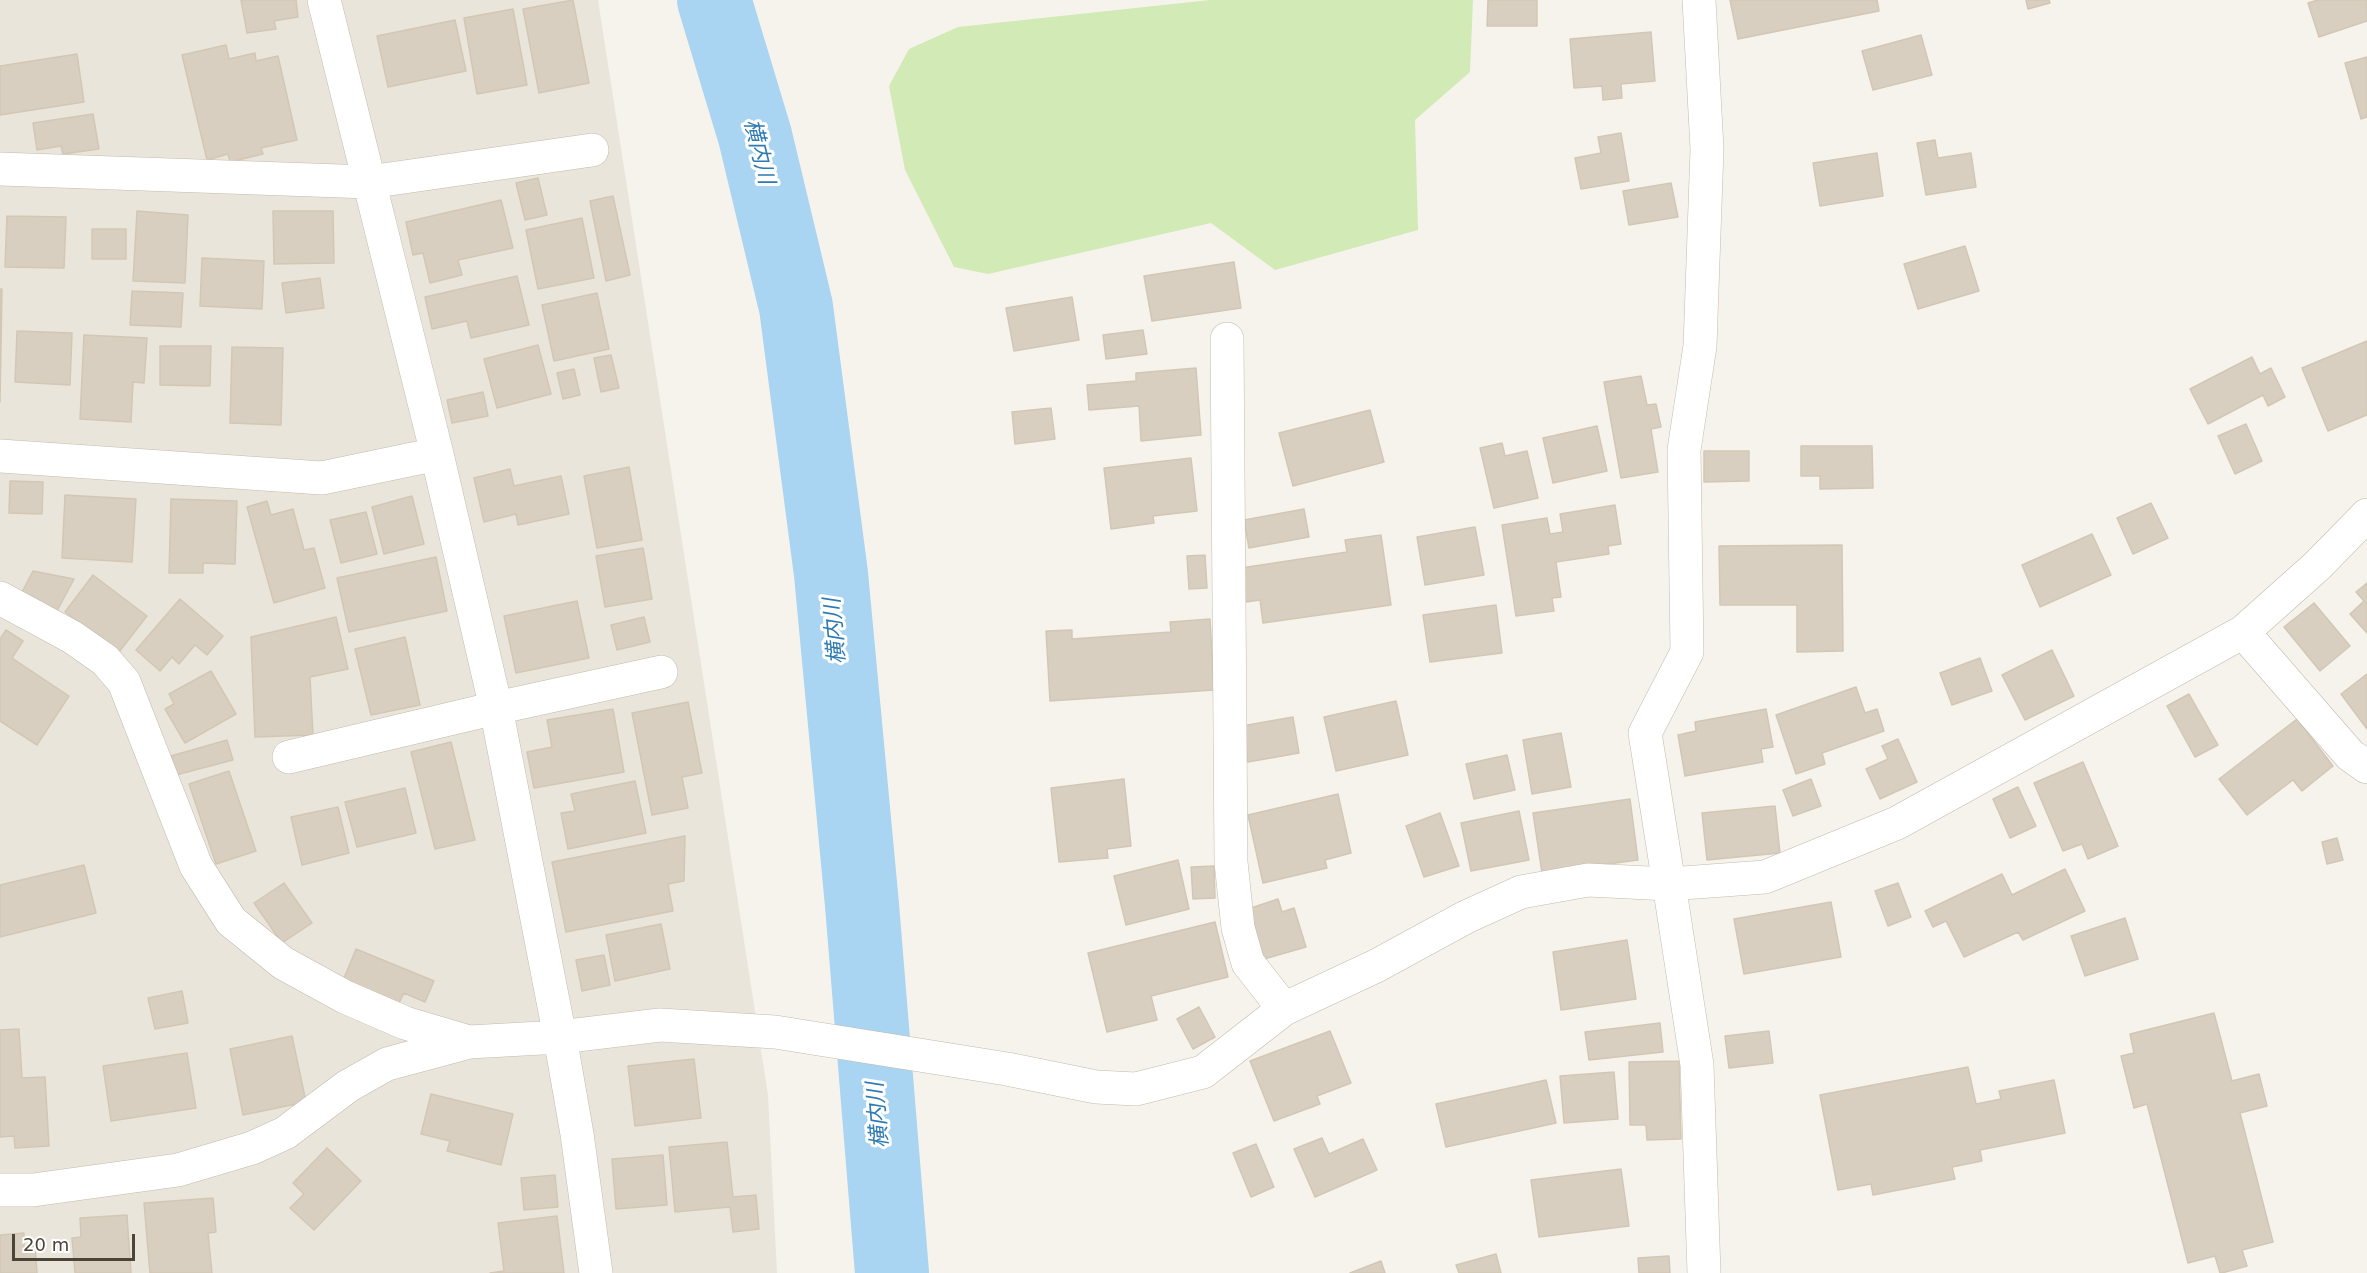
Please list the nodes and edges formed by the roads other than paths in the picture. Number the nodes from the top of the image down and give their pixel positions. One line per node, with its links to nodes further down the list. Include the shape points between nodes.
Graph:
1 (324, 0): 5 (street)
2 (1699, 0): 16 (street, via 1707,149 1700,346 1684,450 1687,652 1645,733)
3 (592, 150): 5 (street)
4 (0, 169): 5 (street)
5 (369, 182): 7 (street)
6 (1227, 339): 17 (street, via 1231,862 1238,928 1248,963)
7 (437, 454): 8 (street, via 322,478); 13 (street)
8 (0, 456)
9 (2367, 515): 11 (street)
10 (0, 598): 19 (street, via 72,637 105,660 124,681 196,866 231,921 283,963 345,997 405,1023)
11 (2243, 632): 15 (street, via 2350,755); 16 (street, via 1897,823 1765,877)
12 (661, 672): 13 (street)
13 (496, 708): 14 (street); 18 (street)
14 (289, 757)
15 (2367, 767)
16 (1669, 884): 17 (street, via 1588,880 1521,892); 22 (street, via 1697,1065)
17 (1284, 1009): 18 (street, via 1203,1072 1136,1089 1096,1087 775,1032 660,1025)
18 (560, 1037): 19 (street); 21 (street)
19 (469, 1042): 20 (street, via 387,1064 348,1086 285,1134 252,1148 178,1170 33,1190)
20 (0, 1190)
21 (596, 1273)
22 (1704, 1273)

